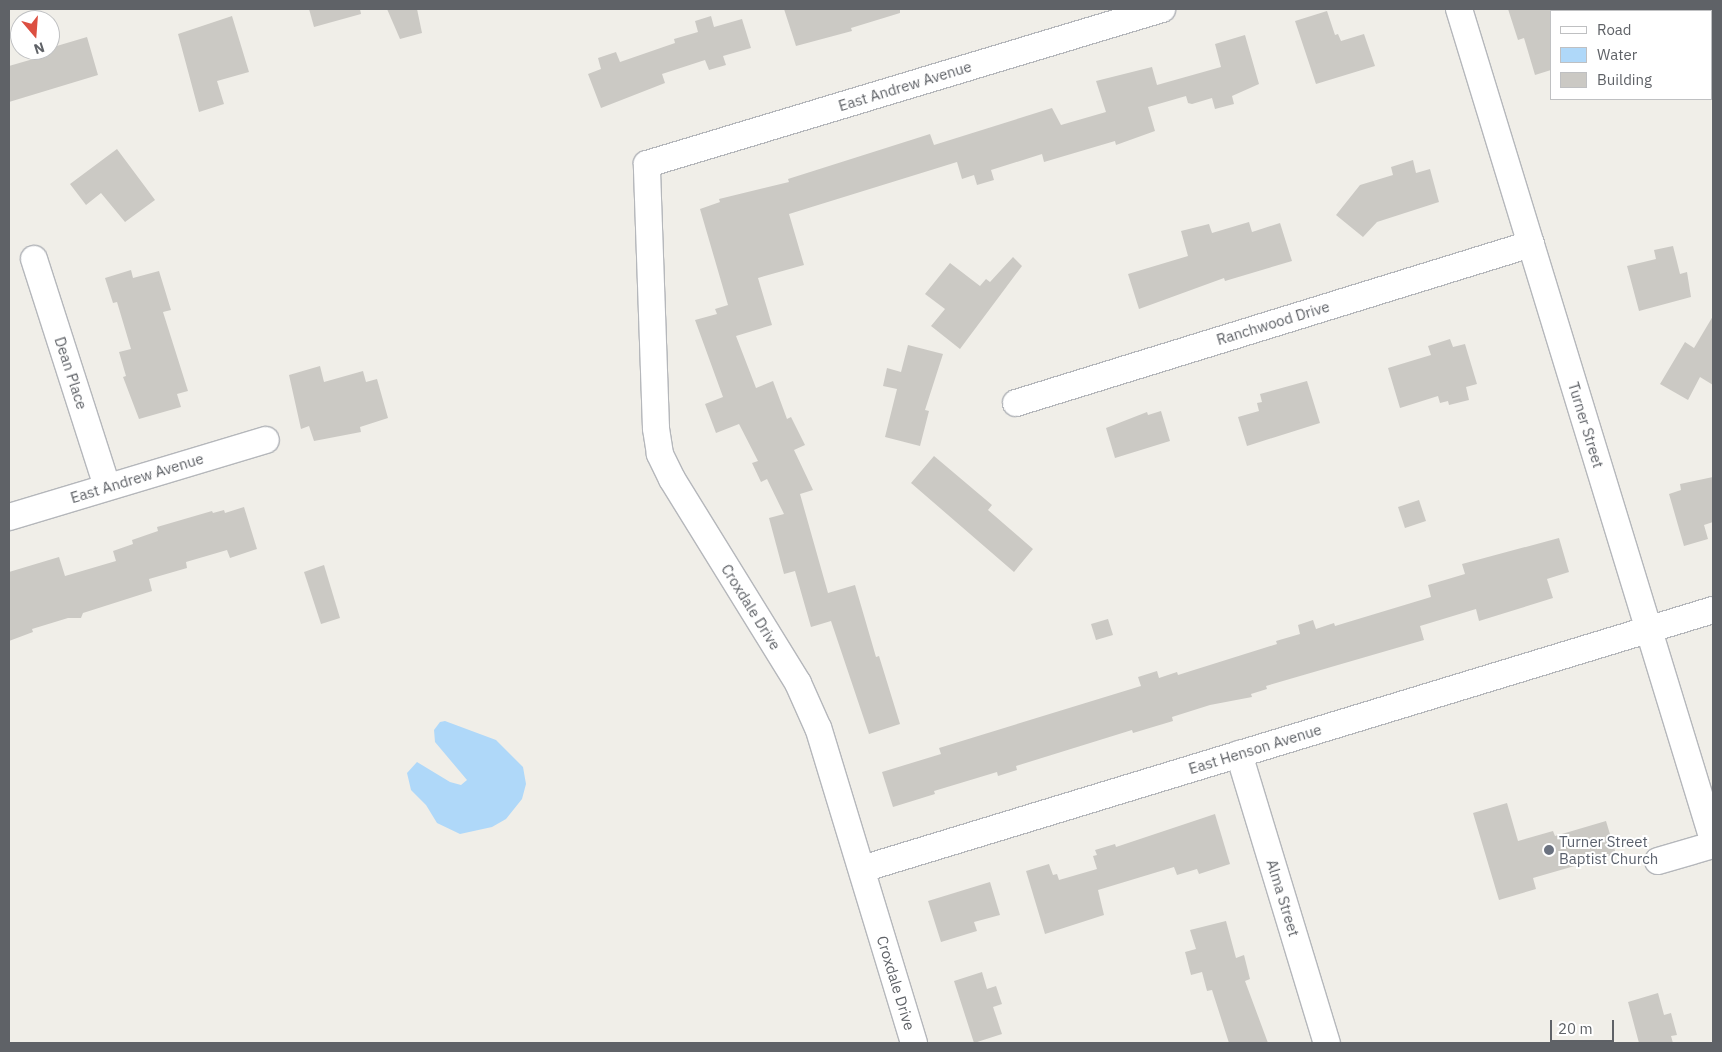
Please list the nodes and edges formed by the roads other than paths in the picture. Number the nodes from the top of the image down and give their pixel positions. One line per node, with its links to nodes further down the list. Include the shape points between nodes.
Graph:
1 (1162, 9): 3 (street, East Andrew Avenue)
2 (1459, 9): 4 (street, Turner Street)
3 (647, 164): 16 (street, Croxdale Drive, via 656,428 660,454 672,479 798,683 818,728)
4 (1531, 244): 6 (street, Ranchwood Drive); 11 (street, Turner Street)
5 (34, 259): 8 (street, Dean Place)
6 (1016, 403)
7 (266, 440): 8 (street, East Andrew Avenue)
8 (107, 487): 9 (street, East Andrew Avenue)
9 (9, 517)
10 (1713, 610): 11 (street, East Henson Avenue)
11 (1648, 628): 12 (street, East Henson Avenue); 13 (street, Turner Street)
12 (1239, 754): 16 (street, East Henson Avenue); 18 (street, Alma Street)
13 (1713, 840)
14 (1713, 845): 15 (street)
15 (1658, 861)
16 (862, 870): 17 (street, Croxdale Drive)
17 (914, 1043)
18 (1327, 1043)

